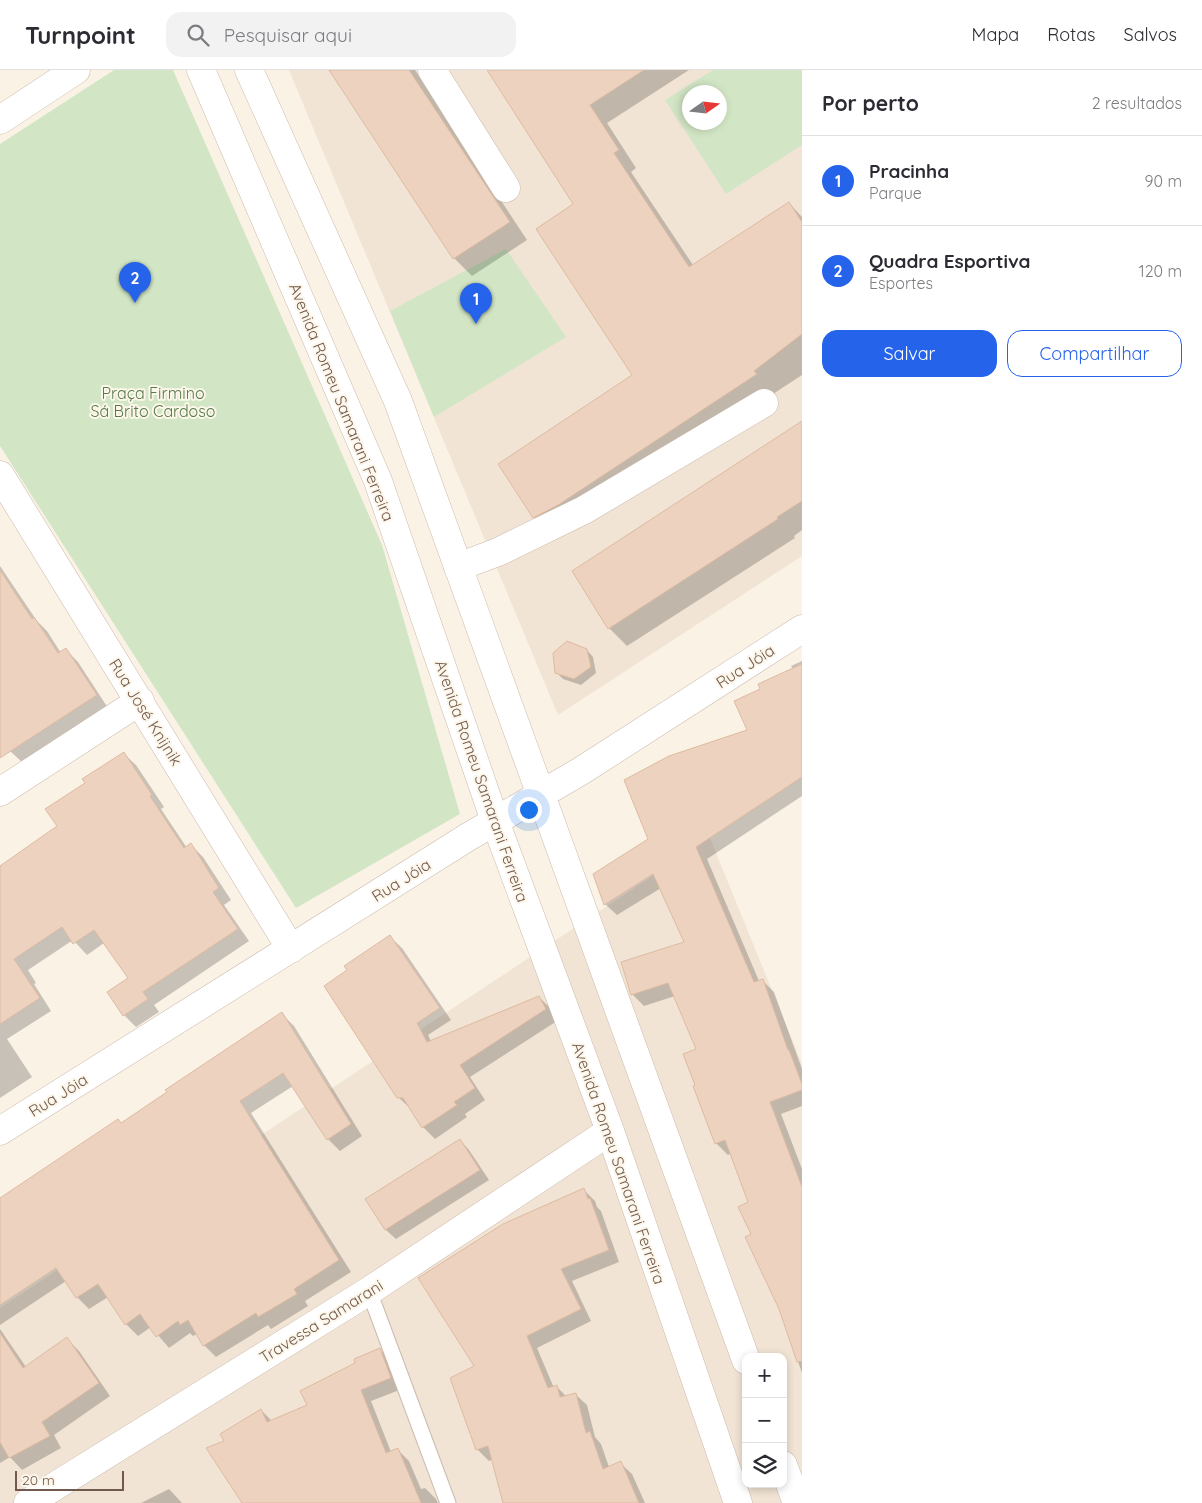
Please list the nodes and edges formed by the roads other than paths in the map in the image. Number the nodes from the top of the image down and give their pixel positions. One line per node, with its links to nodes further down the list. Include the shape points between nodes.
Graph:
1 (76, 70): 5 (street)
2 (201, 70): 14 (street, Avenida Romeu Samarani Ferreira, via 378,481)
3 (250, 70): 9 (street, via 398,401)
4 (432, 70): 6 (street)
5 (0, 120)
6 (506, 188)
7 (764, 402): 9 (street, via 584,510 498,552)
8 (0, 475): 11 (street, Rua José Knijnik)
9 (458, 567): 13 (street)
10 (802, 629): 13 (street, Rua Jóia)
11 (140, 701): 12 (street); 15 (street, Rua José Knijnik)
12 (0, 792)
13 (542, 795): 14 (street, Rua Jóia); 19 (street)
14 (495, 821): 15 (street, Rua Jóia); 17 (street, Avenida Romeu Samarani Ferreira)
15 (291, 949): 16 (street, Rua Jóia)
16 (0, 1131)
17 (610, 1131): 18 (street, Travessa Samarani); 23 (street, Avenida Romeu Samarani Ferreira)
18 (369, 1291): 21 (street, Travessa Samarani); 22 (lane)
19 (743, 1353)
20 (787, 1475): 24 (street)
21 (28, 1503)
22 (448, 1503)
23 (738, 1503)
24 (797, 1503)

